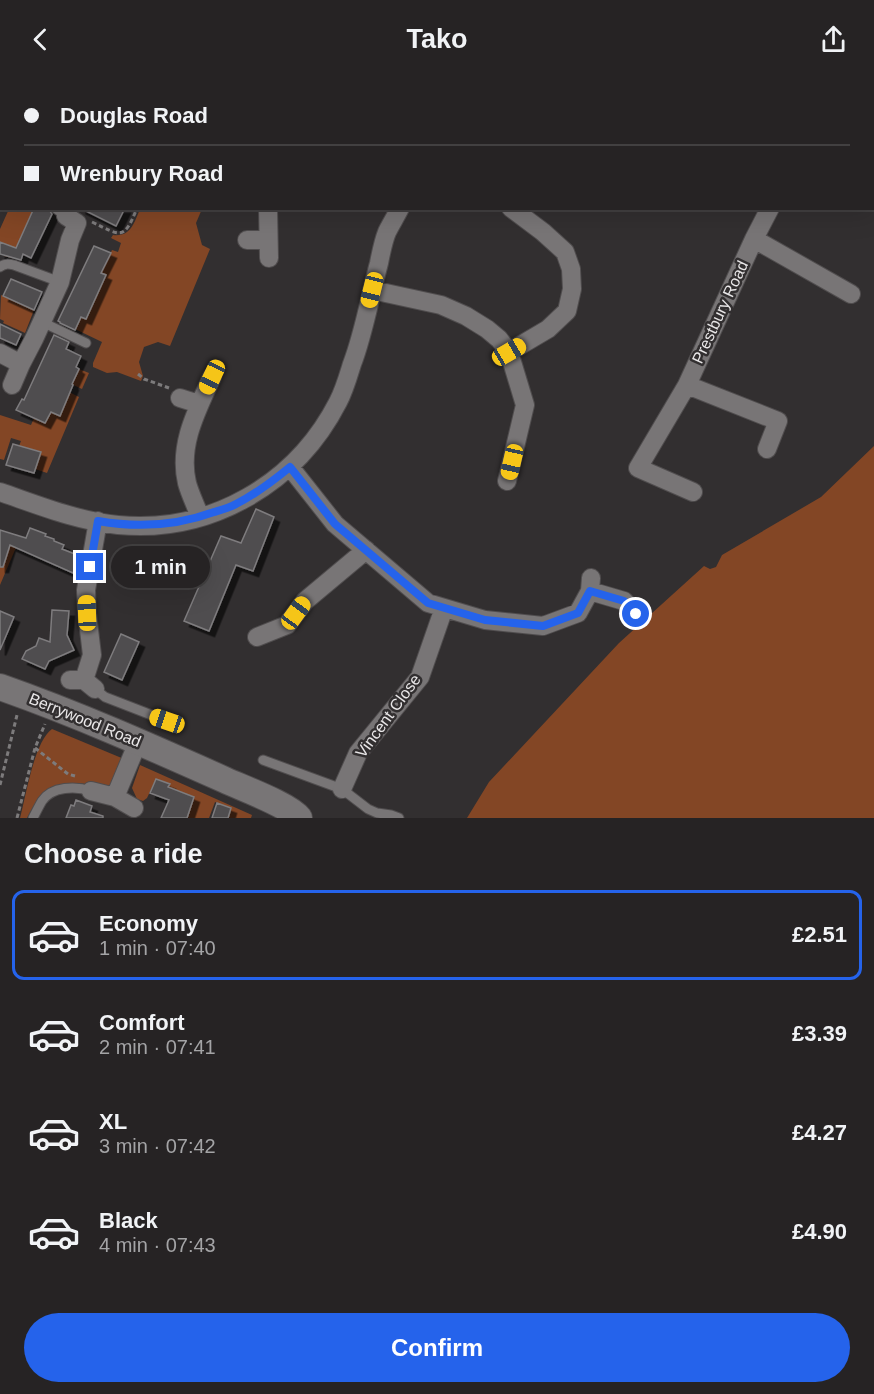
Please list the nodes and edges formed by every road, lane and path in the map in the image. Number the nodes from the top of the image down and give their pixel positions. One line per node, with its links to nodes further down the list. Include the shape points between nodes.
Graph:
1 (136, 210): 7 (path, via 121,233)
2 (268, 210): 9 (street, via 268,249)
3 (399, 210): 12 (street, via 387,234)
4 (514, 210): 16 (street, via 565,252 572,290 567,311 548,329)
5 (769, 210): 8 (street, Prestbury Road)
6 (61, 212): 11 (street, via 77,223)
7 (99, 225)
8 (754, 238): 13 (street, Prestbury Road); 22 (street, Prestbury Road)
9 (247, 240)
10 (0, 267): 11 (lane, via 14,265)
11 (60, 282): 14 (street)
12 (372, 290): 16 (street, via 441,305 466,316 488,329); 26 (street, via 339,401 317,437)
13 (851, 294)
14 (42, 322): 15 (lane); 18 (street)
15 (86, 343)
16 (509, 352): 27 (street, via 525,405)
17 (0, 353): 18 (street)
18 (21, 364): 21 (street)
19 (138, 374): 23 (path, via 175,390)
20 (212, 377): 24 (street)
21 (12, 385)
22 (687, 385): 25 (street, Prestbury Road, via 780,414); 29 (street, Prestbury Road, via 633,466)
23 (180, 398): 24 (street)
24 (199, 404): 30 (street, via 184,452 187,483)
25 (767, 449)
26 (290, 467): 30 (street, via 234,505); 32 (street, via 335,524)
27 (507, 481)
28 (0, 492): 31 (street)
29 (693, 492)
30 (200, 517): 31 (street, via 164,525)
31 (98, 521): 36 (street, via 87,590 92,656)
32 (366, 550): 33 (street, via 428,603); 35 (street, via 305,601 287,625)
33 (444, 608): 34 (street, via 485,620 543,626 578,613 591,585 624,601); 46 (street, Vincent Close, via 420,677 358,753)
34 (636, 614)
35 (257, 637)
36 (83, 683): 40 (lane, via 105,697)
37 (0, 687): 38 (street, Berrywood Road)
38 (52, 705): 41 (street, Berrywood Road); 42 (path)
39 (18, 707): 45 (path)
40 (167, 721)
41 (138, 742): 48 (street); 52 (street, Berrywood Road, via 272,801)
42 (35, 748): 44 (path, via 68,774); 50 (path)
43 (263, 760): 46 (lane)
44 (77, 776)
45 (0, 785)
46 (342, 789): 53 (lane, via 368,809)
47 (91, 791): 48 (street); 51 (lane, via 80,787 61,789 43,798)
48 (115, 798): 49 (street)
49 (138, 813)
50 (17, 818)
51 (33, 818)
52 (299, 818)
53 (399, 818)

